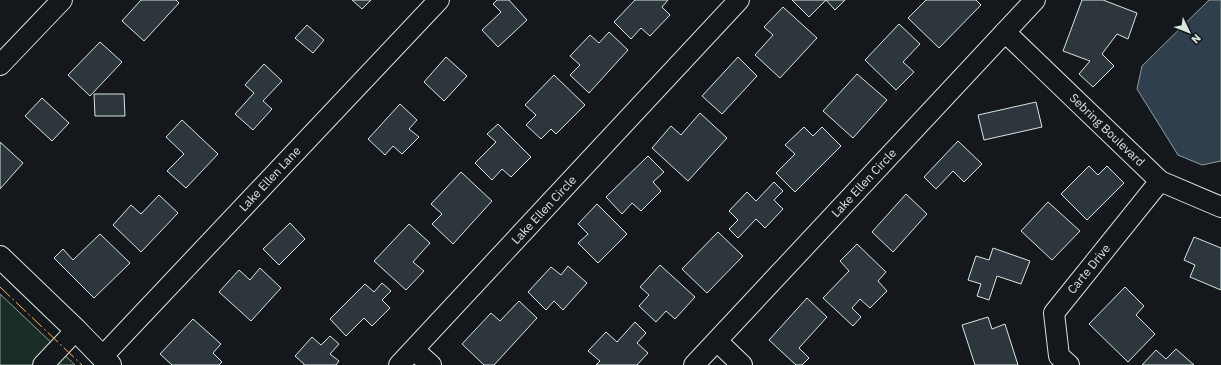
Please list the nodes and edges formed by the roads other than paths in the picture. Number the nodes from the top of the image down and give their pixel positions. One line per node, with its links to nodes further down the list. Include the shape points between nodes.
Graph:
1 (62, 0): 6 (street)
2 (439, 0): 13 (street, Lake Ellen Lane)
3 (739, 0): 12 (street, Lake Ellen Circle)
4 (1034, 0): 5 (street, Lake Ellen Circle)
5 (1005, 32): 7 (street, Sebring Boulevard); 11 (street, Lake Ellen Circle)
6 (0, 65)
7 (1160, 181): 8 (street, Sebring Boulevard); 19 (street, Carte Drive, via 1054,313 1059,356)
8 (1221, 208)
9 (0, 257): 10 (main road)
10 (76, 330): 13 (main road); 14 (street)
11 (717, 341): 17 (street, Lake Ellen Circle); 18 (street)
12 (414, 350): 15 (street, Lake Ellen Circle); 16 (street)
13 (106, 361)
14 (43, 365)
15 (400, 365)
16 (431, 365)
17 (694, 365)
18 (742, 365)
19 (1069, 365)

